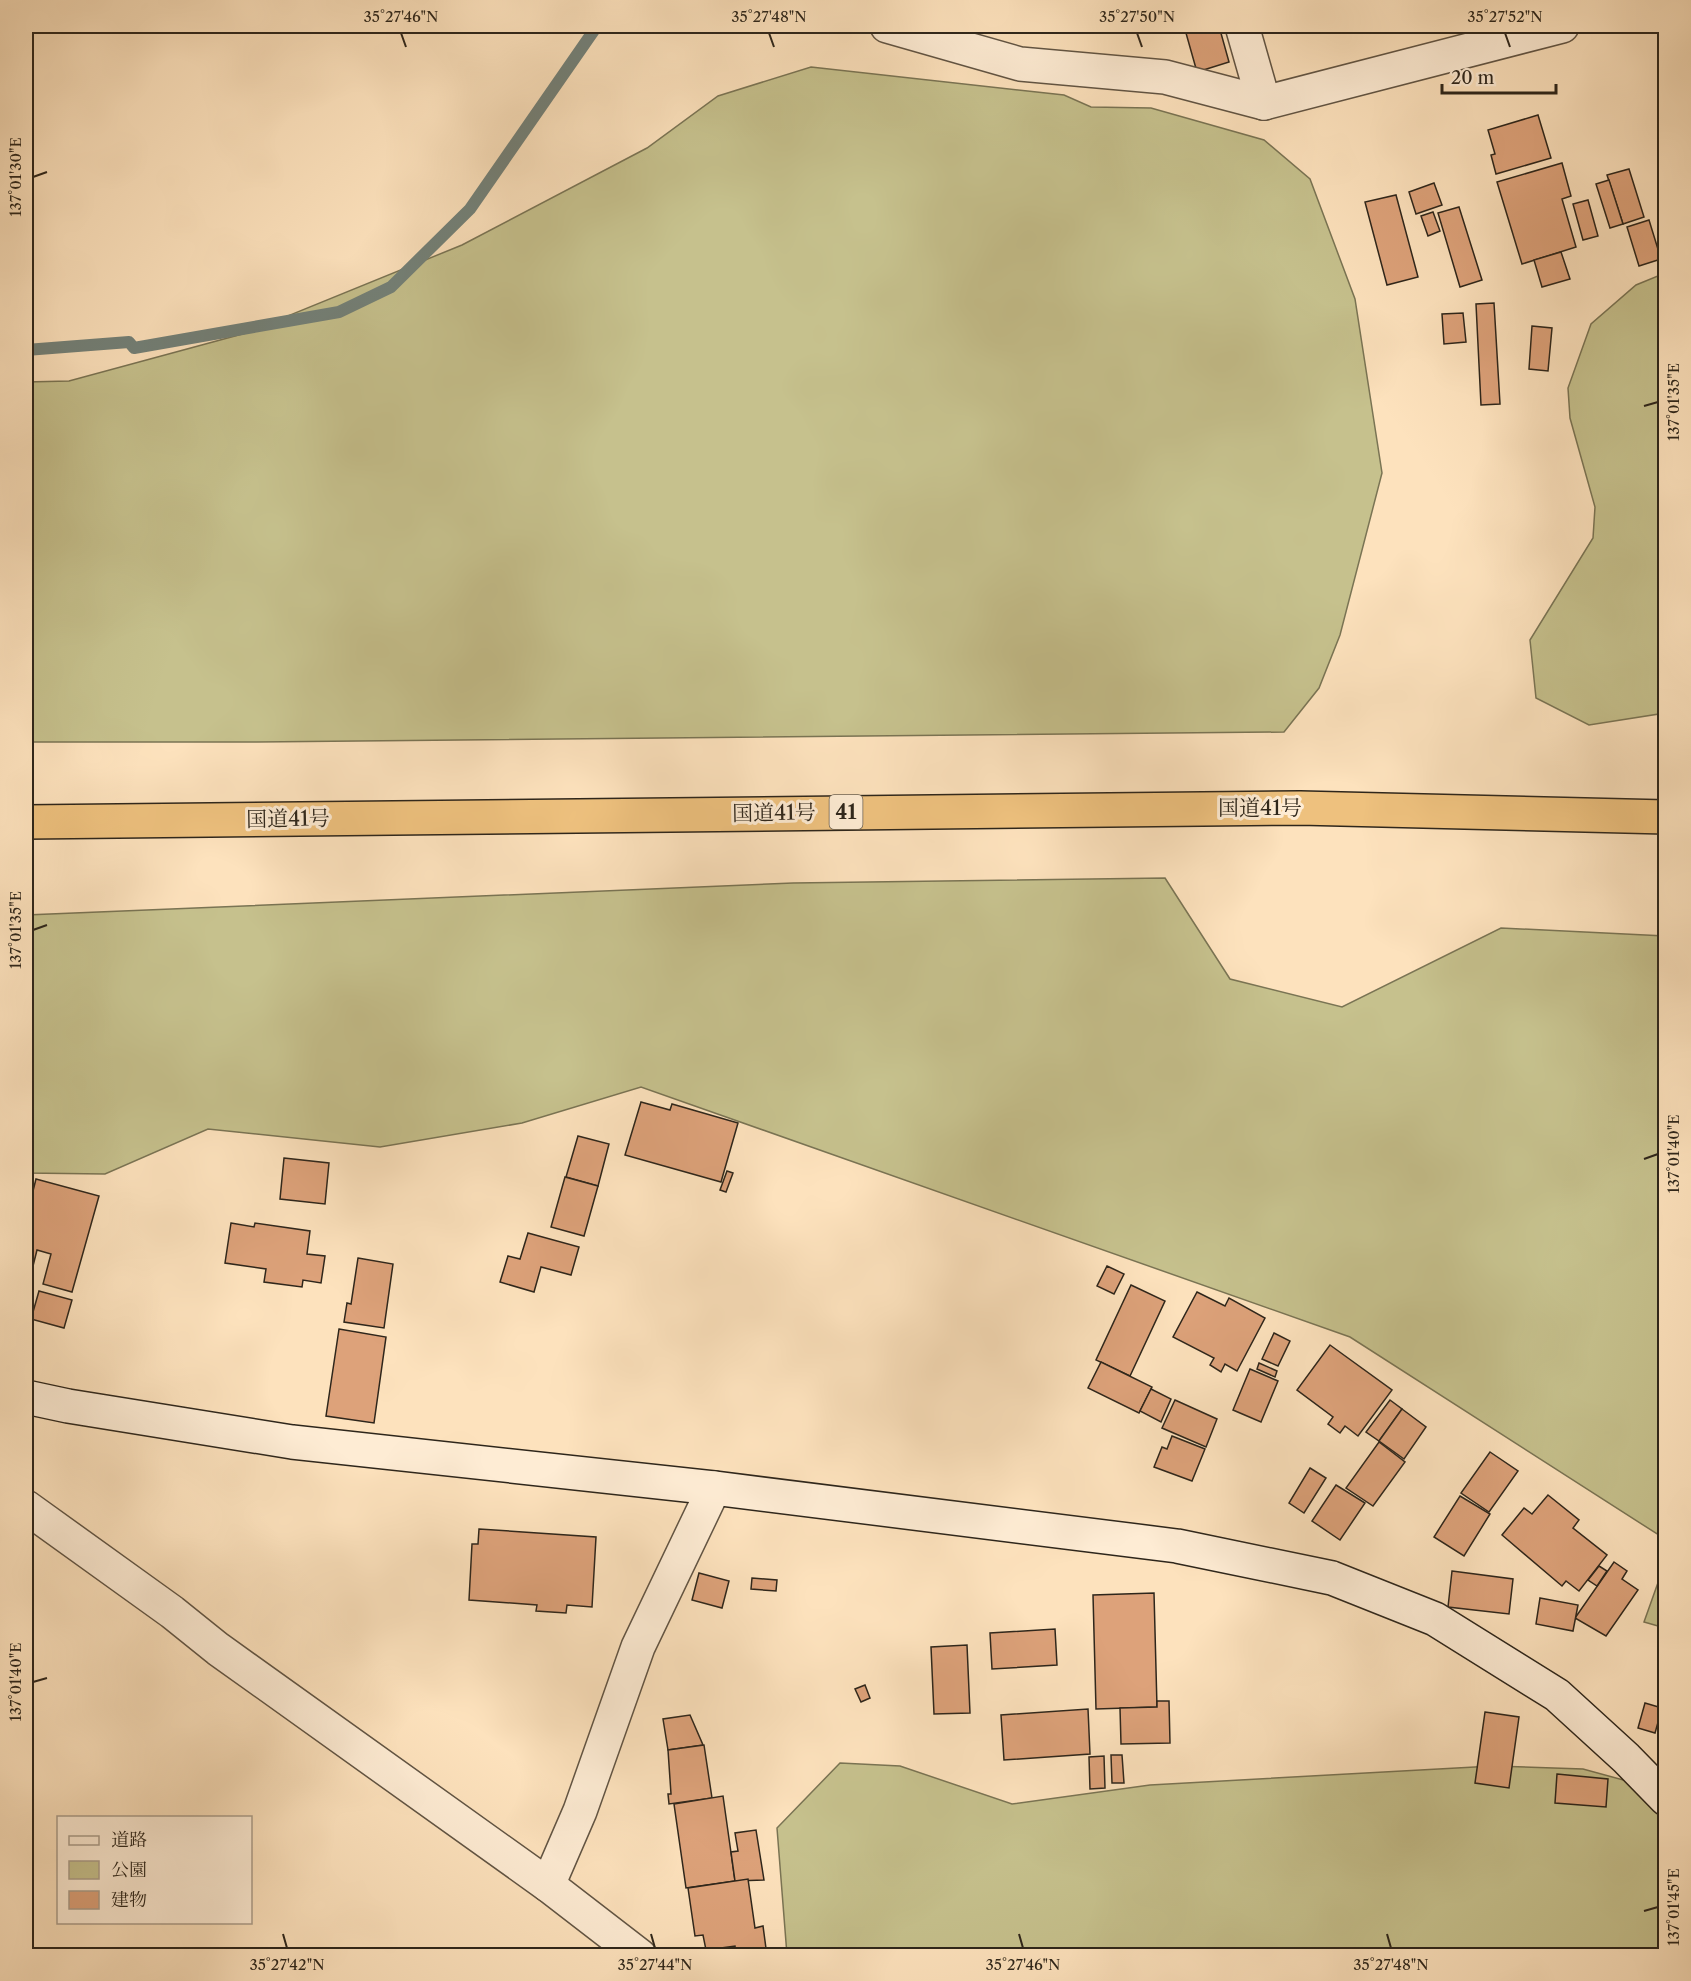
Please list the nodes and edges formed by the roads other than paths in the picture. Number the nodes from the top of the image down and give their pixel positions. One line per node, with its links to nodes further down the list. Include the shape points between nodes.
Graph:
1 (887, 26): 4 (street, via 1020,64 1165,77)
2 (1242, 26): 4 (street)
3 (1562, 26): 4 (street)
4 (1264, 103)
5 (1665, 796): 6 (highway, 国道41号 / 41, via 1435,789 1119,789)
6 (26, 802)
7 (1665, 817): 8 (highway, 国道41号 / 41, via 1300,808)
8 (26, 822)
9 (26, 1397): 10 (street, via 292,1442)
10 (714, 1488): 12 (street, via 1177,1546 1332,1578 1435,1619 1557,1695); 13 (street, via 638,1647 580,1811)
11 (26, 1507): 13 (street)
12 (1665, 1799)
13 (548, 1885): 14 (street)
14 (640, 1956)

